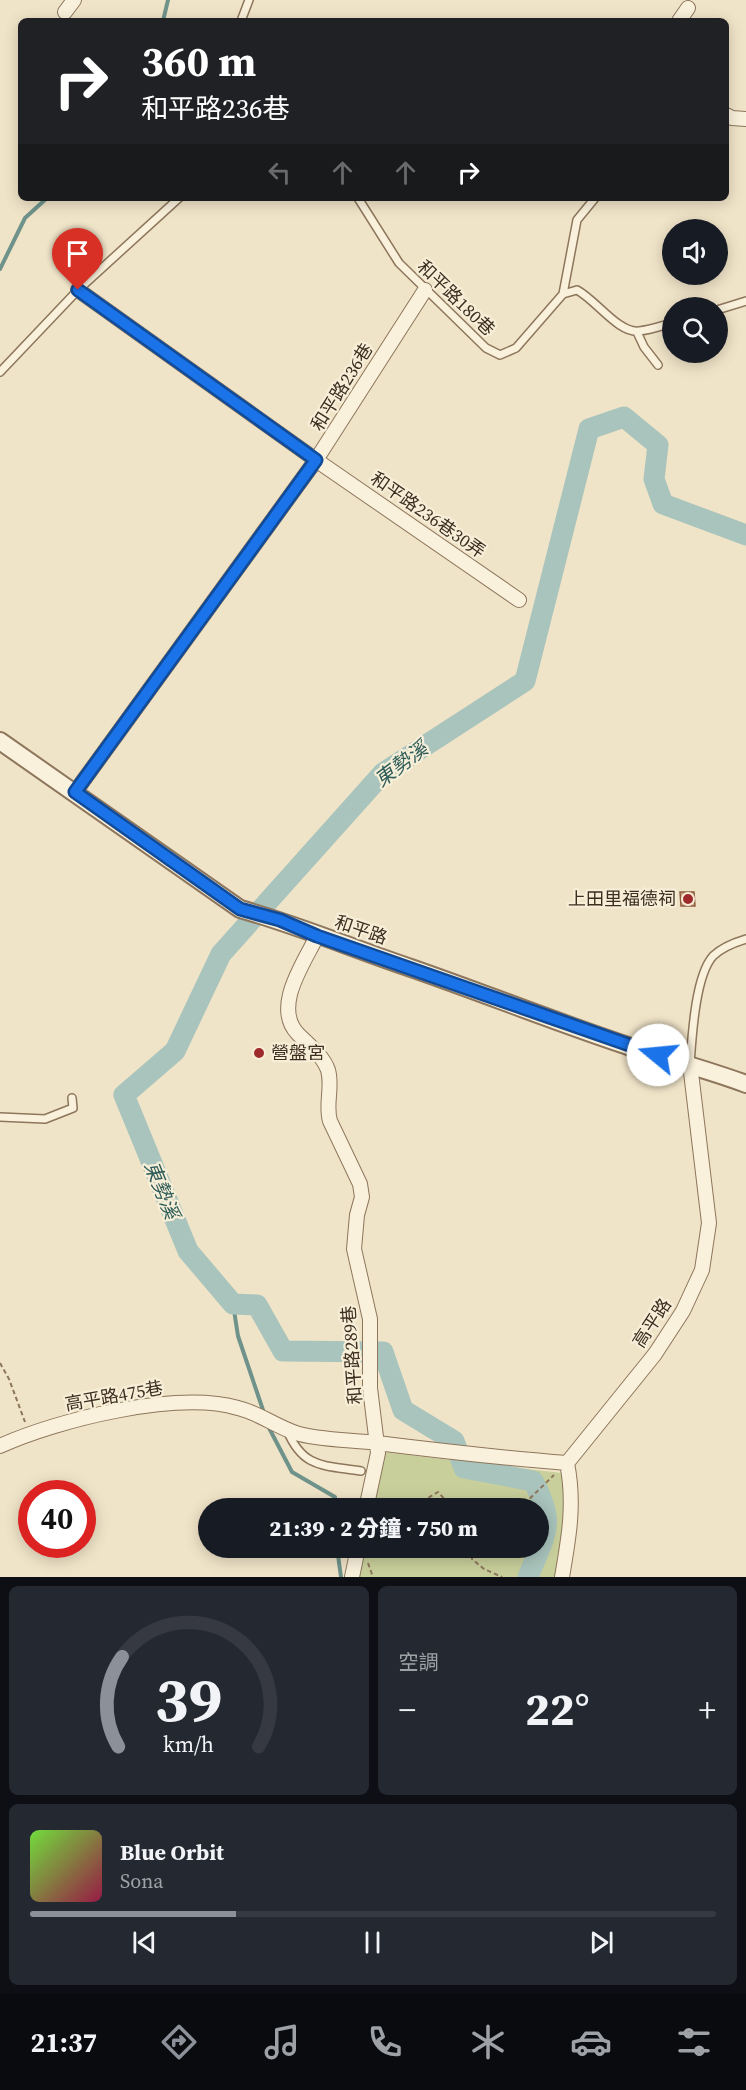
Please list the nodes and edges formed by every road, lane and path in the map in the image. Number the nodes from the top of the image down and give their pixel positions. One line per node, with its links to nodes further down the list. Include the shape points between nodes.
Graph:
1 (74, 0): 4 (street)
2 (249, 0): 5 (lane)
3 (688, 8): 6 (street)
4 (64, 12)
5 (242, 18)
6 (681, 18)
7 (729, 116): 8 (street)
8 (746, 119)
9 (176, 201): 12 (lane)
10 (360, 201): 13 (lane, 和平路180巷, via 399,263)
11 (593, 201): 14 (lane, via 577,220)
12 (78, 290): 20 (lane); 21 (street, 和平路236巷30弄)
13 (425, 290): 14 (lane, 和平路180巷, via 486,348 500,355 516,348); 21 (street, 和平路236巷)
14 (563, 294): 18 (lane, via 577,290 589,296 621,327)
15 (746, 301): 16 (lane)
16 (728, 307)
17 (662, 326): 18 (lane)
18 (637, 332): 19 (lane)
19 (658, 365)
20 (0, 372)
21 (316, 460): 22 (street, 和平路236巷30弄); 24 (street, 和平路236巷)
22 (519, 600)
23 (0, 741): 24 (street, 和平路)
24 (75, 792): 25 (street, 和平路, via 240,909)
25 (317, 936): 27 (street, 和平路, via 625,1045); 34 (street, 和平路289巷, via 293,985 288,1017 294,1030 327,1067 327,1112 360,1184 354,1250 370,1319 370,1388)
26 (746, 939): 27 (lane, via 713,956 708,967 696,999)
27 (690, 1064): 28 (street, 和平路); 36 (street, 高平路, via 709,1223 702,1270 683,1311 655,1354)
28 (746, 1084)
29 (72, 1098): 30 (lane, via 73,1108 45,1119)
30 (0, 1118)
31 (0, 1363): 33 (path)
32 (286, 1428): 33 (street, 高平路475巷, via 238,1408 206,1402 151,1406); 34 (street, via 297,1433); 37 (lane, via 293,1444 311,1462)
33 (29, 1433): 35 (street, 高平路475巷)
34 (378, 1443): 36 (street); 39 (street, 和平路289巷)
35 (0, 1446)
36 (567, 1463): 49 (street, via 572,1489)
37 (361, 1471)
38 (544, 1484): 42 (path)
39 (368, 1498)
40 (428, 1498): 41 (path, via 438,1492)
41 (444, 1498)
42 (530, 1498)
43 (361, 1558): 46 (street)
44 (366, 1558): 47 (path)
45 (472, 1558): 48 (path)
46 (352, 1577)
47 (373, 1577)
48 (502, 1577)
49 (562, 1577)

